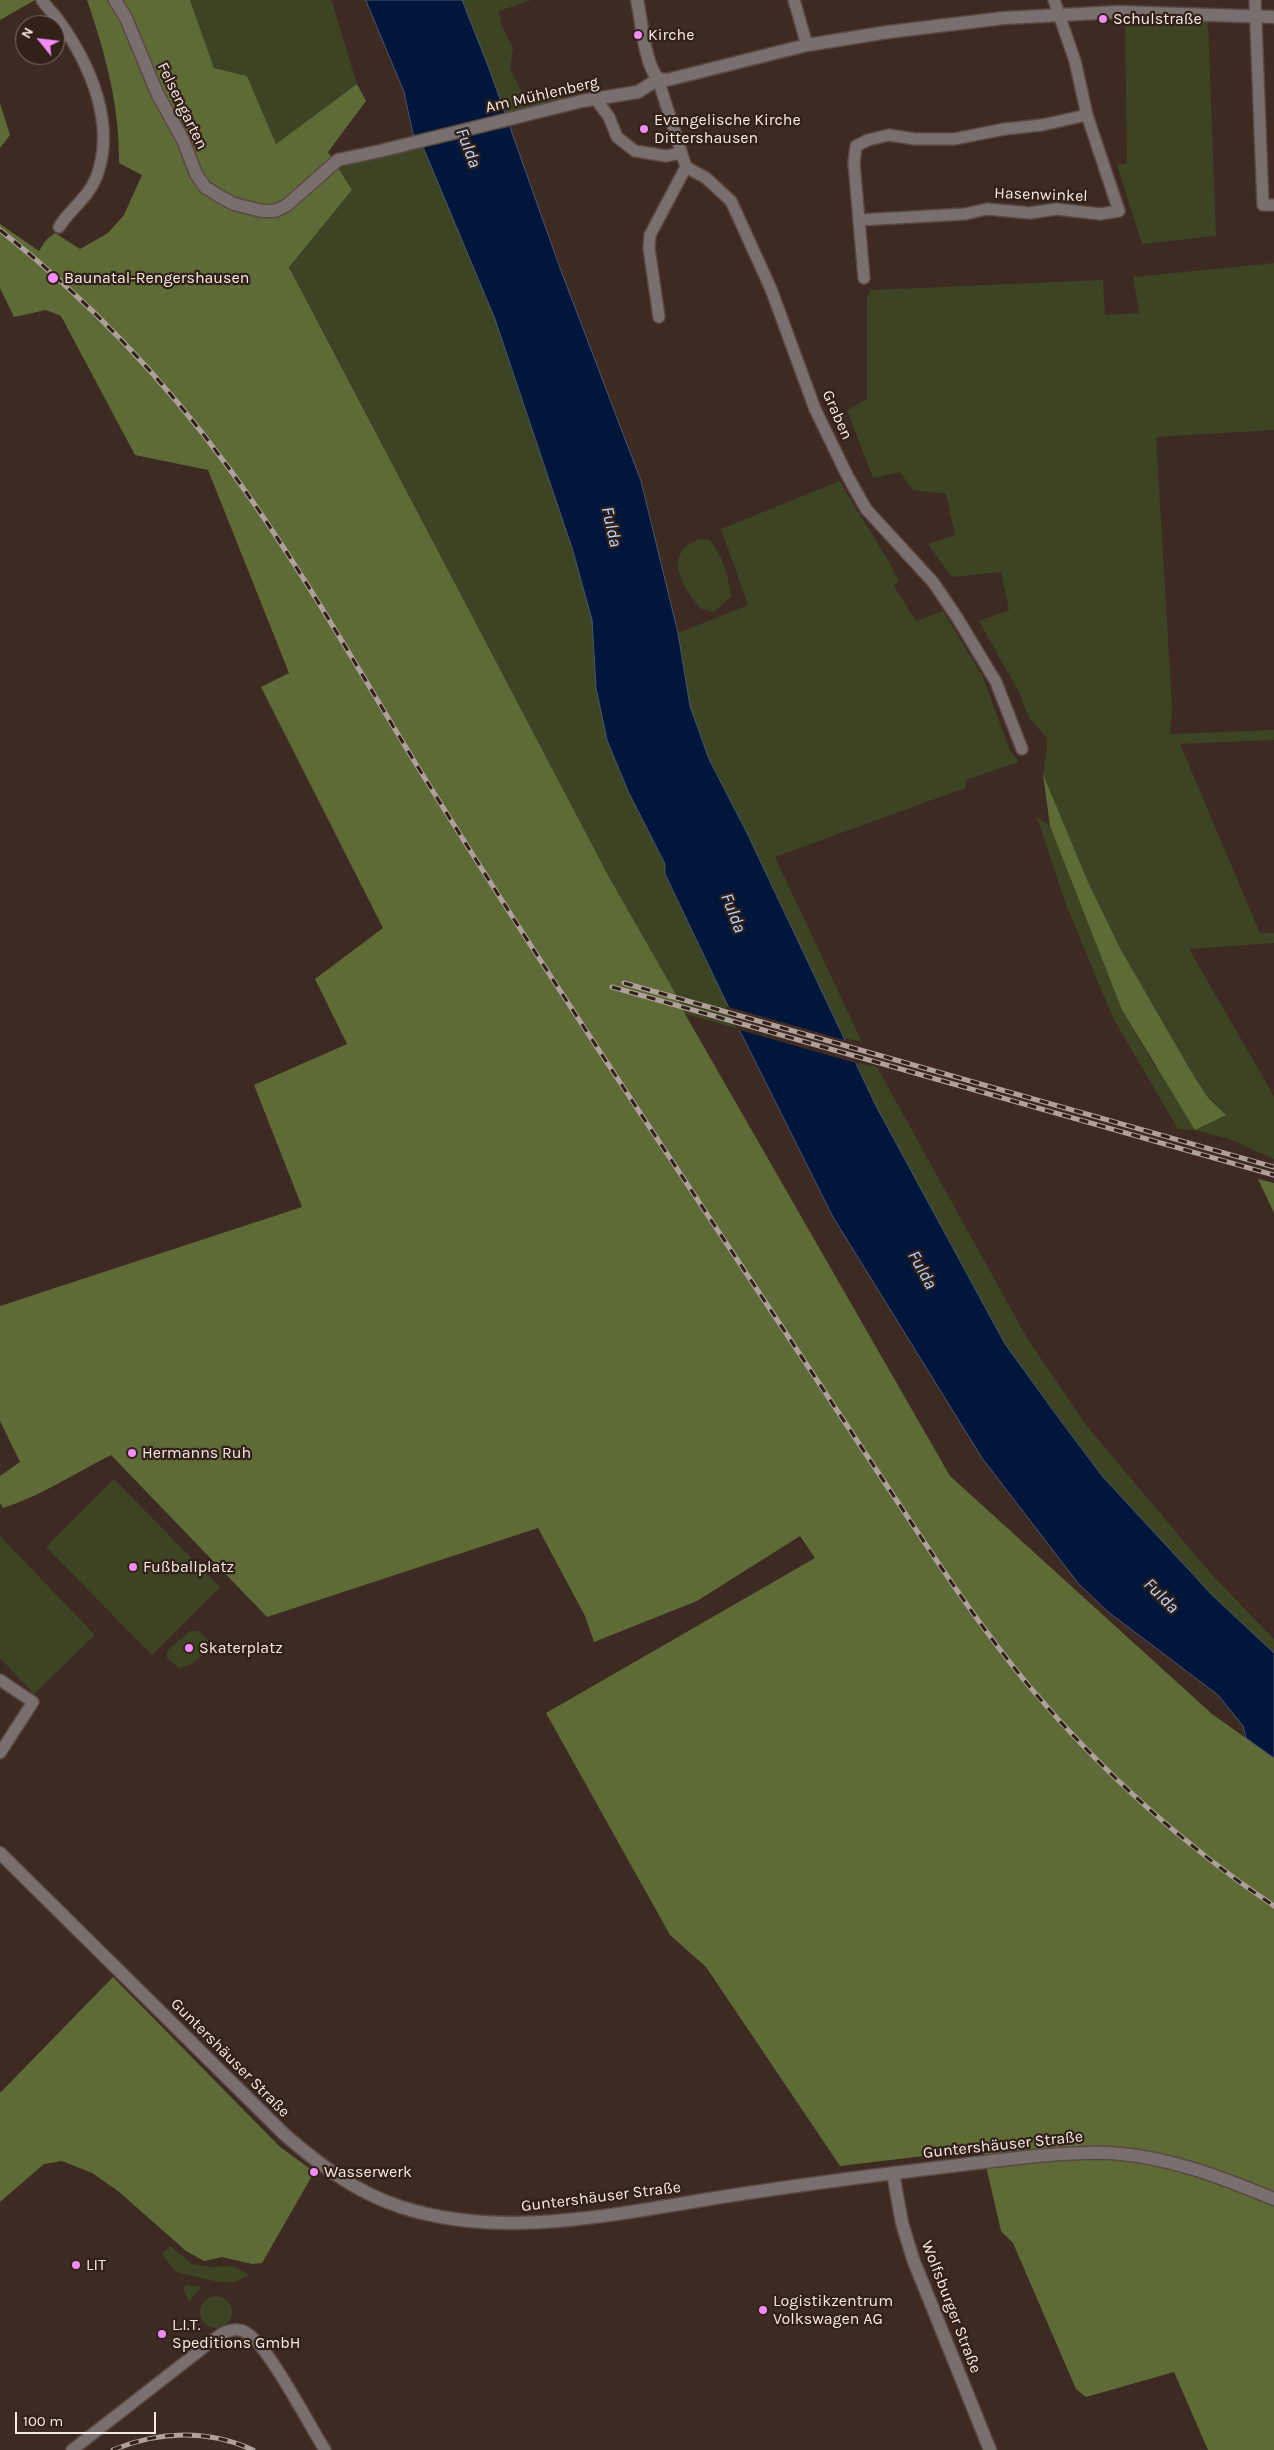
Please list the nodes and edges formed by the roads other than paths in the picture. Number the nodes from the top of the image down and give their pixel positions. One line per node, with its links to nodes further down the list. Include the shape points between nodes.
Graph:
1 (42, 0): 21 (street, via 59,20 94,85 103,133 96,177 89,192)
2 (115, 0): 19 (street, Felsengarten, via 126,18 157,93 176,125 196,174 219,196)
3 (637, 0): 11 (street, via 649,59)
4 (794, 0): 10 (street)
5 (1054, 0): 7 (street, Hasenwinkel)
6 (1255, 0): 8 (street)
7 (1058, 13): 8 (street); 10 (street, via 946,24); 13 (street, Hasenwinkel, via 1075,61)
8 (1254, 16): 9 (street); 17 (street)
9 (1274, 17)
10 (807, 45): 11 (street, via 667,80)
11 (658, 79): 12 (street, Am Mühlenberg, via 638,92); 14 (street)
12 (595, 98): 14 (street, via 609,117 617,137 635,151 666,156); 19 (street, Am Mühlenberg, via 338,160 299,196 275,211)
13 (1087, 114): 20 (street, via 954,140 889,135 868,140 856,146 854,153); 20 (street, Hasenwinkel, via 1119,211 1100,214 1056,209 1030,212 987,208 966,214)
14 (681, 153): 15 (street)
15 (686, 166): 23 (street, via 650,235 648,248); 24 (street, Graben, via 706,178 731,201 771,289 815,409 847,475 866,509 933,582 958,619 996,682)
16 (1274, 187): 17 (street)
17 (1262, 188): 18 (street, via 1263,206)
18 (1274, 205)
19 (242, 206)
20 (860, 220): 22 (street)
21 (59, 227)
22 (864, 278)
23 (659, 317)
24 (1022, 749)
25 (0, 1680): 26 (street, via 33,1702)
26 (0, 1753)
27 (0, 1853): 28 (street, Guntershäuser Straße, via 284,2134 345,2182 401,2207 436,2216 511,2224 613,2214)
28 (893, 2173): 29 (street, Guntershäuser Straße, via 1052,2156 1112,2154 1173,2162 1219,2176); 32 (street, Wolfsburger Straße, via 902,2223 913,2259)
29 (1274, 2199)
30 (72, 2450): 31 (street, via 221,2334 232,2329 243,2330 262,2347)
31 (324, 2450)
32 (990, 2450)

